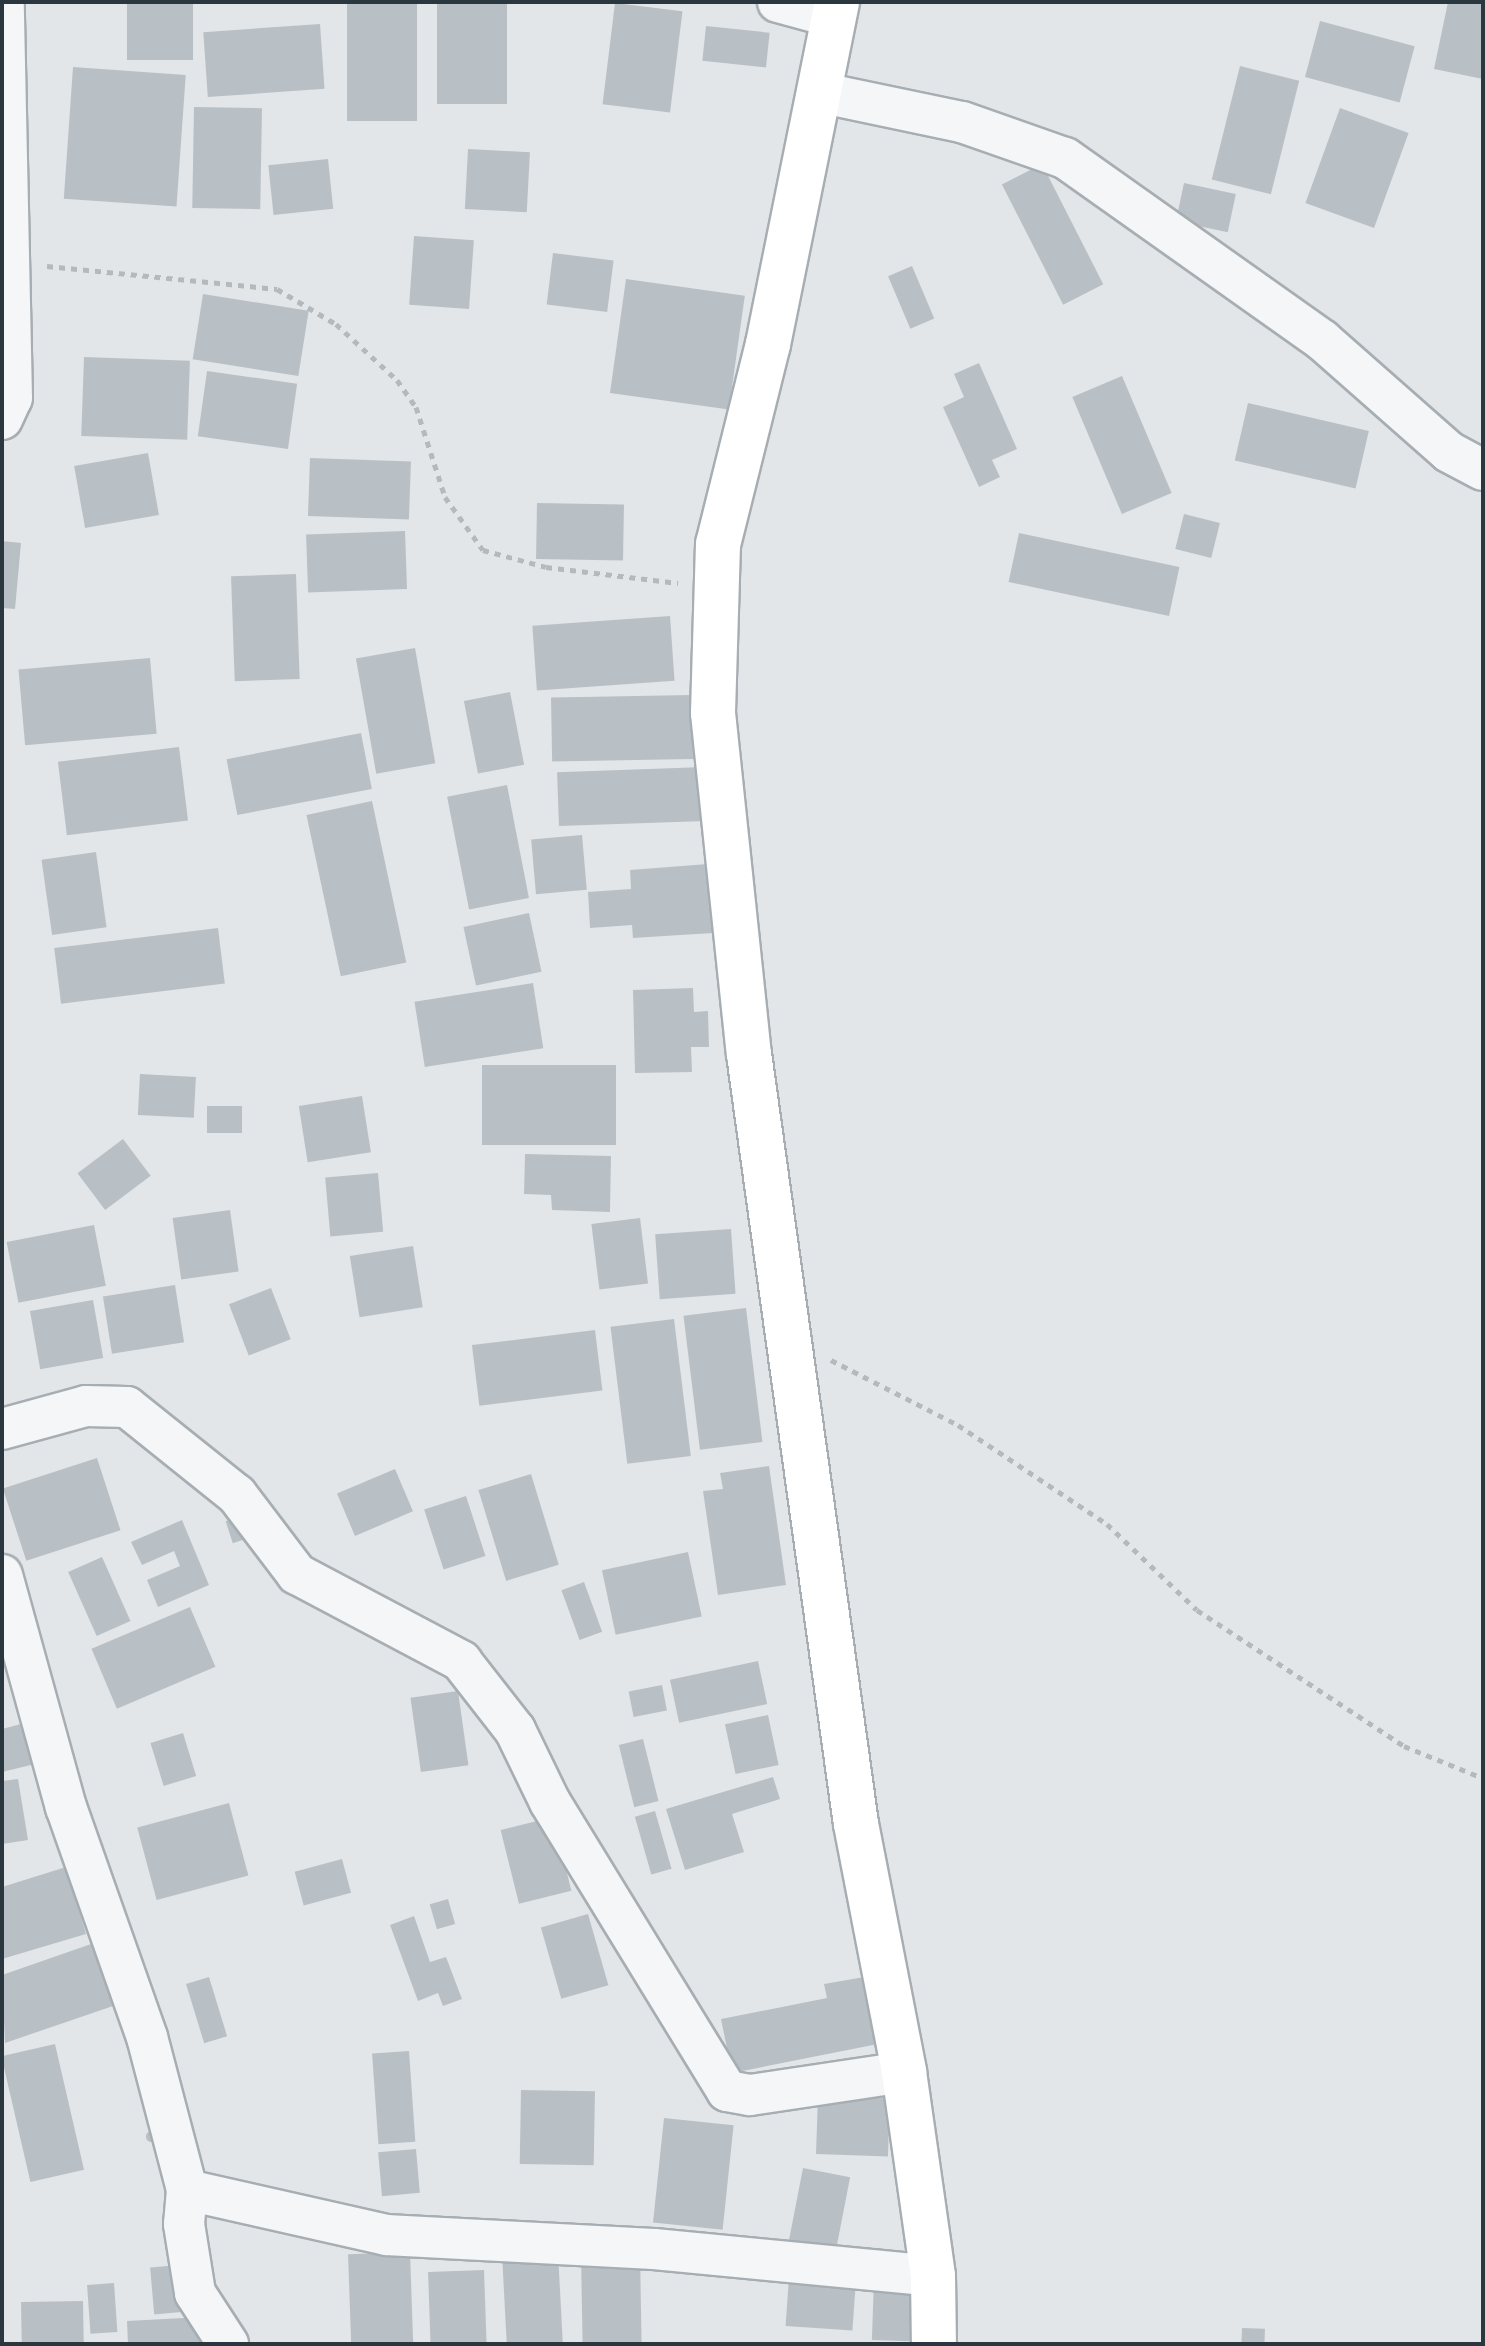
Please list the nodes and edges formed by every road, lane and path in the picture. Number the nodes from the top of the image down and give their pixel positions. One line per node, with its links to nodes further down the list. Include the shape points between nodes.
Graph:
1 (4, 2): 5 (street)
2 (778, 2): 3 (street)
3 (835, 10): 4 (street)
4 (818, 92): 7 (street, via 962,122 1065,158 1322,340 1449,452); 8 (street, via 718,544)
5 (10, 260): 6 (street, via 12,398); 8 (path, via 277,289 336,324 397,380 416,407 445,497 483,550 546,567)
6 (2, 419)
7 (1483, 470)
8 (715, 587): 9 (street, via 717,764)
9 (788, 1337): 12 (path, via 958,1425 1107,1524 1197,1610 1404,1746); 13 (street, via 856,1824)
10 (2, 1429): 13 (street, via 86,1406 127,1407 237,1495 297,1574 461,1661 515,1730 558,1815 727,2091 750,2095)
11 (2, 1575): 14 (street, via 66,1807 147,2037)
12 (1483, 1778)
13 (904, 2072): 15 (street)
14 (187, 2190): 15 (street, via 386,2235 654,2249); 16 (street, via 192,2282)
15 (933, 2276): 17 (street)
16 (228, 2344)
17 (934, 2344)

